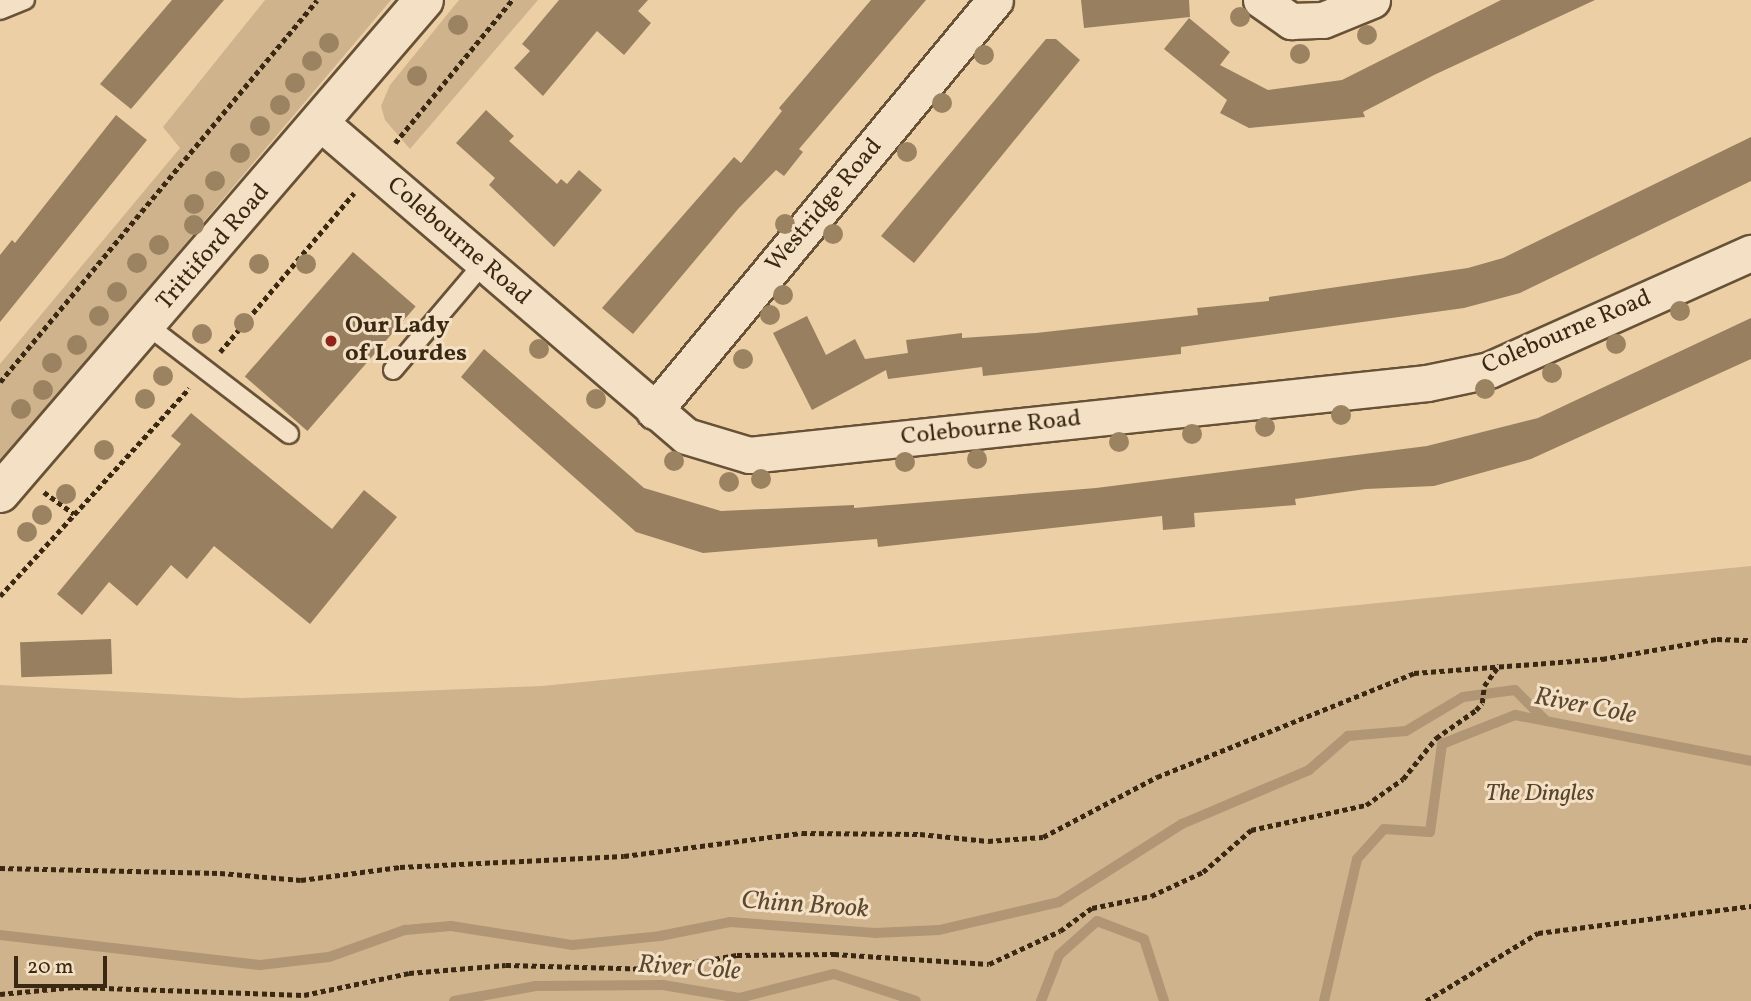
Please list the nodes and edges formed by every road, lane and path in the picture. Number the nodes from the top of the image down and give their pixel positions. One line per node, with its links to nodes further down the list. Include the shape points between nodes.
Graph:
1 (25, 0): 8 (lane)
2 (317, 0): 15 (path)
3 (424, 0): 9 (street, Trittiford Road)
4 (512, 0): 10 (path)
5 (995, 0): 16 (street, Westridge Road)
6 (1261, 0): 7 (street, via 1291,21 1323,20)
7 (1372, 0)
8 (0, 10)
9 (322, 124): 10 (street, Colebourne Road); 13 (street, Trittiford Road)
10 (373, 170): 12 (street, Colebourne Road)
11 (1751, 253): 16 (street, Colebourne Road, via 1489,370 1427,383 749,455 686,436)
12 (483, 264): 14 (lane); 16 (street, Colebourne Road)
13 (147, 325): 17 (lane); 18 (street, Trittiford Road)
14 (393, 370)
15 (0, 382)
16 (654, 411)
17 (289, 434)
18 (0, 493)
19 (1751, 640): 20 (path, via 1717,639 1602,659)
20 (1500, 665): 21 (path, via 1414,673 1157,778 1043,837 988,841 920,834 802,833 624,856 400,867 301,880 220,873); 23 (path, via 1484,686 1482,702 1436,738 1403,779 1366,805 1251,830 1203,872 1151,896 1092,908 1060,931 989,964 834,954 737,956 656,969 506,965 409,973 303,995 75,987)
21 (0, 868)
22 (1751, 906): 24 (path, via 1538,933)
23 (0, 994)
24 (1426, 1001)

